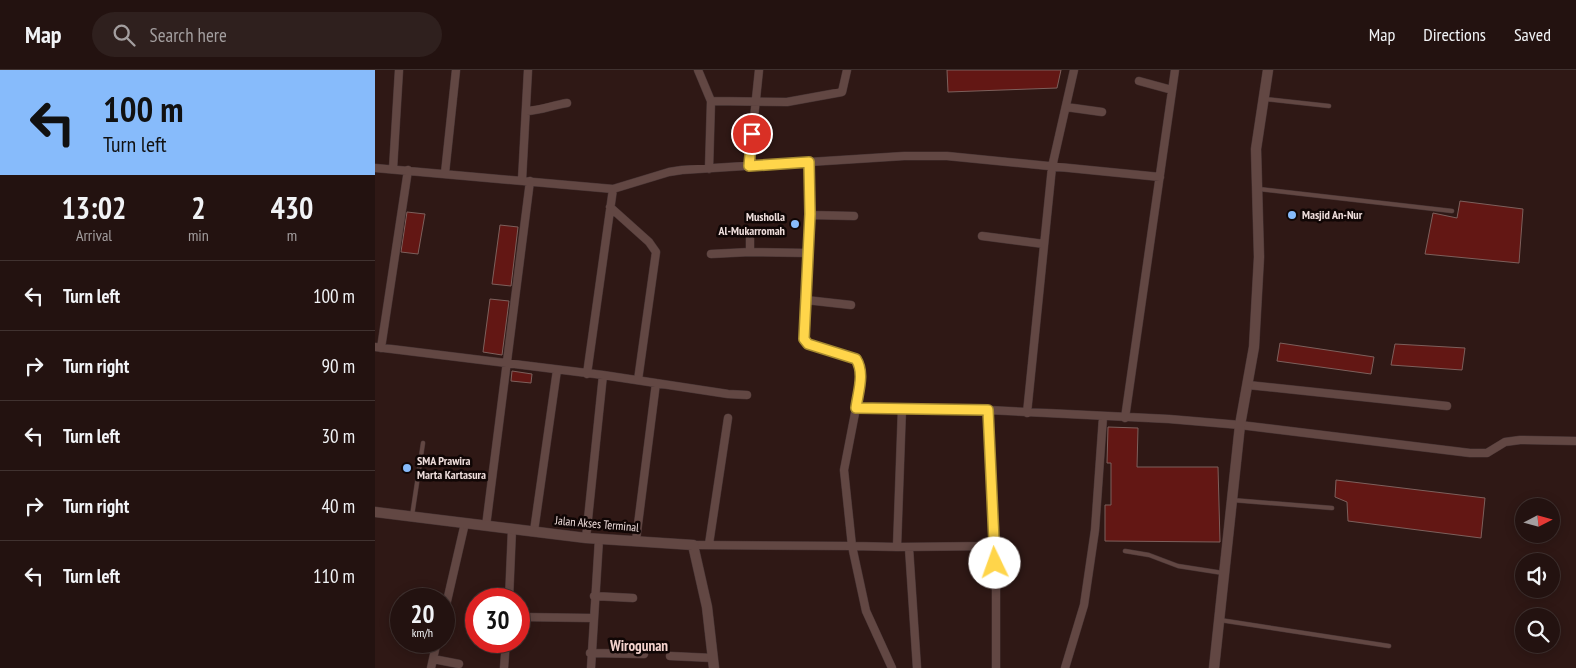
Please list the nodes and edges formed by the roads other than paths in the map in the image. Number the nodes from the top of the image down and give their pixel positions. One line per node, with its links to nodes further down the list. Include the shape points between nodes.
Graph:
1 (399, 70): 24 (street)
2 (456, 70): 27 (street)
3 (528, 70): 18 (street)
4 (698, 70): 13 (street)
5 (759, 70): 15 (street)
6 (847, 70): 15 (street, via 842,92 787,102)
7 (1074, 70): 17 (street)
8 (1175, 70): 11 (street)
9 (1268, 70): 12 (street)
10 (1139, 81): 11 (street)
11 (1172, 90): 28 (street)
12 (1263, 98): 16 (lane); 31 (street, via 1256,149)
13 (711, 101): 15 (street); 25 (street)
14 (567, 103): 18 (street)
15 (755, 103): 21 (street)
16 (1329, 106)
17 (1066, 107): 19 (street); 22 (street)
18 (526, 111): 29 (street)
19 (1102, 112)
20 (809, 162): 21 (street); 22 (street, via 947,156); 35 (street)
21 (749, 166): 25 (street)
22 (1052, 167): 28 (street); 39 (street)
23 (375, 168): 24 (street)
24 (393, 169): 26 (street)
25 (709, 169): 32 (street, via 669,172)
26 (407, 170): 27 (street); 45 (street)
27 (445, 173): 29 (street)
28 (1160, 177): 61 (street)
29 (521, 180): 30 (street)
30 (530, 181): 32 (street); 46 (street)
31 (1257, 189): 34 (lane); 52 (street, via 1259,284)
32 (613, 190): 33 (street)
33 (610, 206): 48 (street); 50 (street, via 656,252)
34 (1452, 211)
35 (810, 214): 36 (street); 41 (street)
36 (853, 216)
37 (750, 235): 40 (street)
38 (982, 236): 39 (street)
39 (1044, 244): 58 (street)
40 (751, 252): 41 (street); 42 (street)
41 (809, 253): 43 (street)
42 (711, 254)
43 (806, 300): 44 (street); 55 (street, via 805,342 849,355 861,366)
44 (851, 305)
45 (378, 347): 46 (street)
46 (508, 363): 47 (street); 70 (street)
47 (557, 370): 48 (street); 72 (street)
48 (587, 374): 49 (street)
49 (603, 375): 50 (street); 73 (street)
50 (638, 380): 51 (street)
51 (656, 383): 53 (street); 75 (street)
52 (1248, 385): 54 (street); 62 (street)
53 (747, 395)
54 (1447, 406)
55 (856, 408): 56 (street); 78 (street, via 844,470)
56 (902, 408): 57 (street); 80 (street)
57 (988, 410): 58 (street); 79 (street)
58 (1027, 413): 59 (street)
59 (1103, 417): 61 (street); 106 (street, via 1095,530 1084,605)
60 (728, 418): 76 (street)
61 (1125, 418): 62 (street)
62 (1240, 425): 63 (street, via 1470,453 1487,453 1505,442); 65 (street)
63 (1576, 441)
64 (423, 443): 68 (lane)
65 (1233, 500): 66 (lane); 83 (street)
66 (1332, 508)
67 (375, 512): 68 (street, Jalan Akses Terminal)
68 (412, 516): 69 (street, Jalan Akses Terminal)
69 (465, 523): 70 (street, Jalan Akses Terminal); 84 (street)
70 (486, 526): 71 (street, Jalan Akses Terminal)
71 (512, 529): 72 (street, Jalan Akses Terminal); 85 (street)
72 (534, 532): 73 (street, Jalan Akses Terminal)
73 (586, 538): 74 (street, Jalan Akses Terminal)
74 (599, 539): 75 (street, Jalan Akses Terminal); 86 (street)
75 (636, 540): 77 (street, Jalan Akses Terminal)
76 (709, 544): 77 (street); 78 (street)
77 (693, 545): 98 (street, via 707,607)
78 (848, 546): 80 (street); 103 (street, via 866,611)
79 (993, 546): 81 (street); 105 (street)
80 (897, 547): 81 (street)
81 (909, 548): 104 (street)
82 (1125, 551): 83 (lane, via 1149,555 1177,566)
83 (1225, 573): 90 (street)
84 (450, 588)
85 (509, 588)
86 (594, 596): 87 (street); 89 (street)
87 (633, 598)
88 (530, 617): 89 (street)
89 (592, 618): 94 (street)
90 (1220, 620): 91 (lane); 107 (street)
91 (1389, 646)
92 (434, 653): 97 (street)
93 (505, 653): 101 (street)
94 (590, 653): 95 (street); 102 (street)
95 (644, 654)
96 (670, 656): 98 (street)
97 (433, 659): 99 (street); 100 (street)
98 (713, 663)
99 (459, 664)
100 (431, 668)
101 (504, 668)
102 (591, 668)
103 (892, 668)
104 (917, 668)
105 (996, 668)
106 (1065, 668)
107 (1214, 668)

